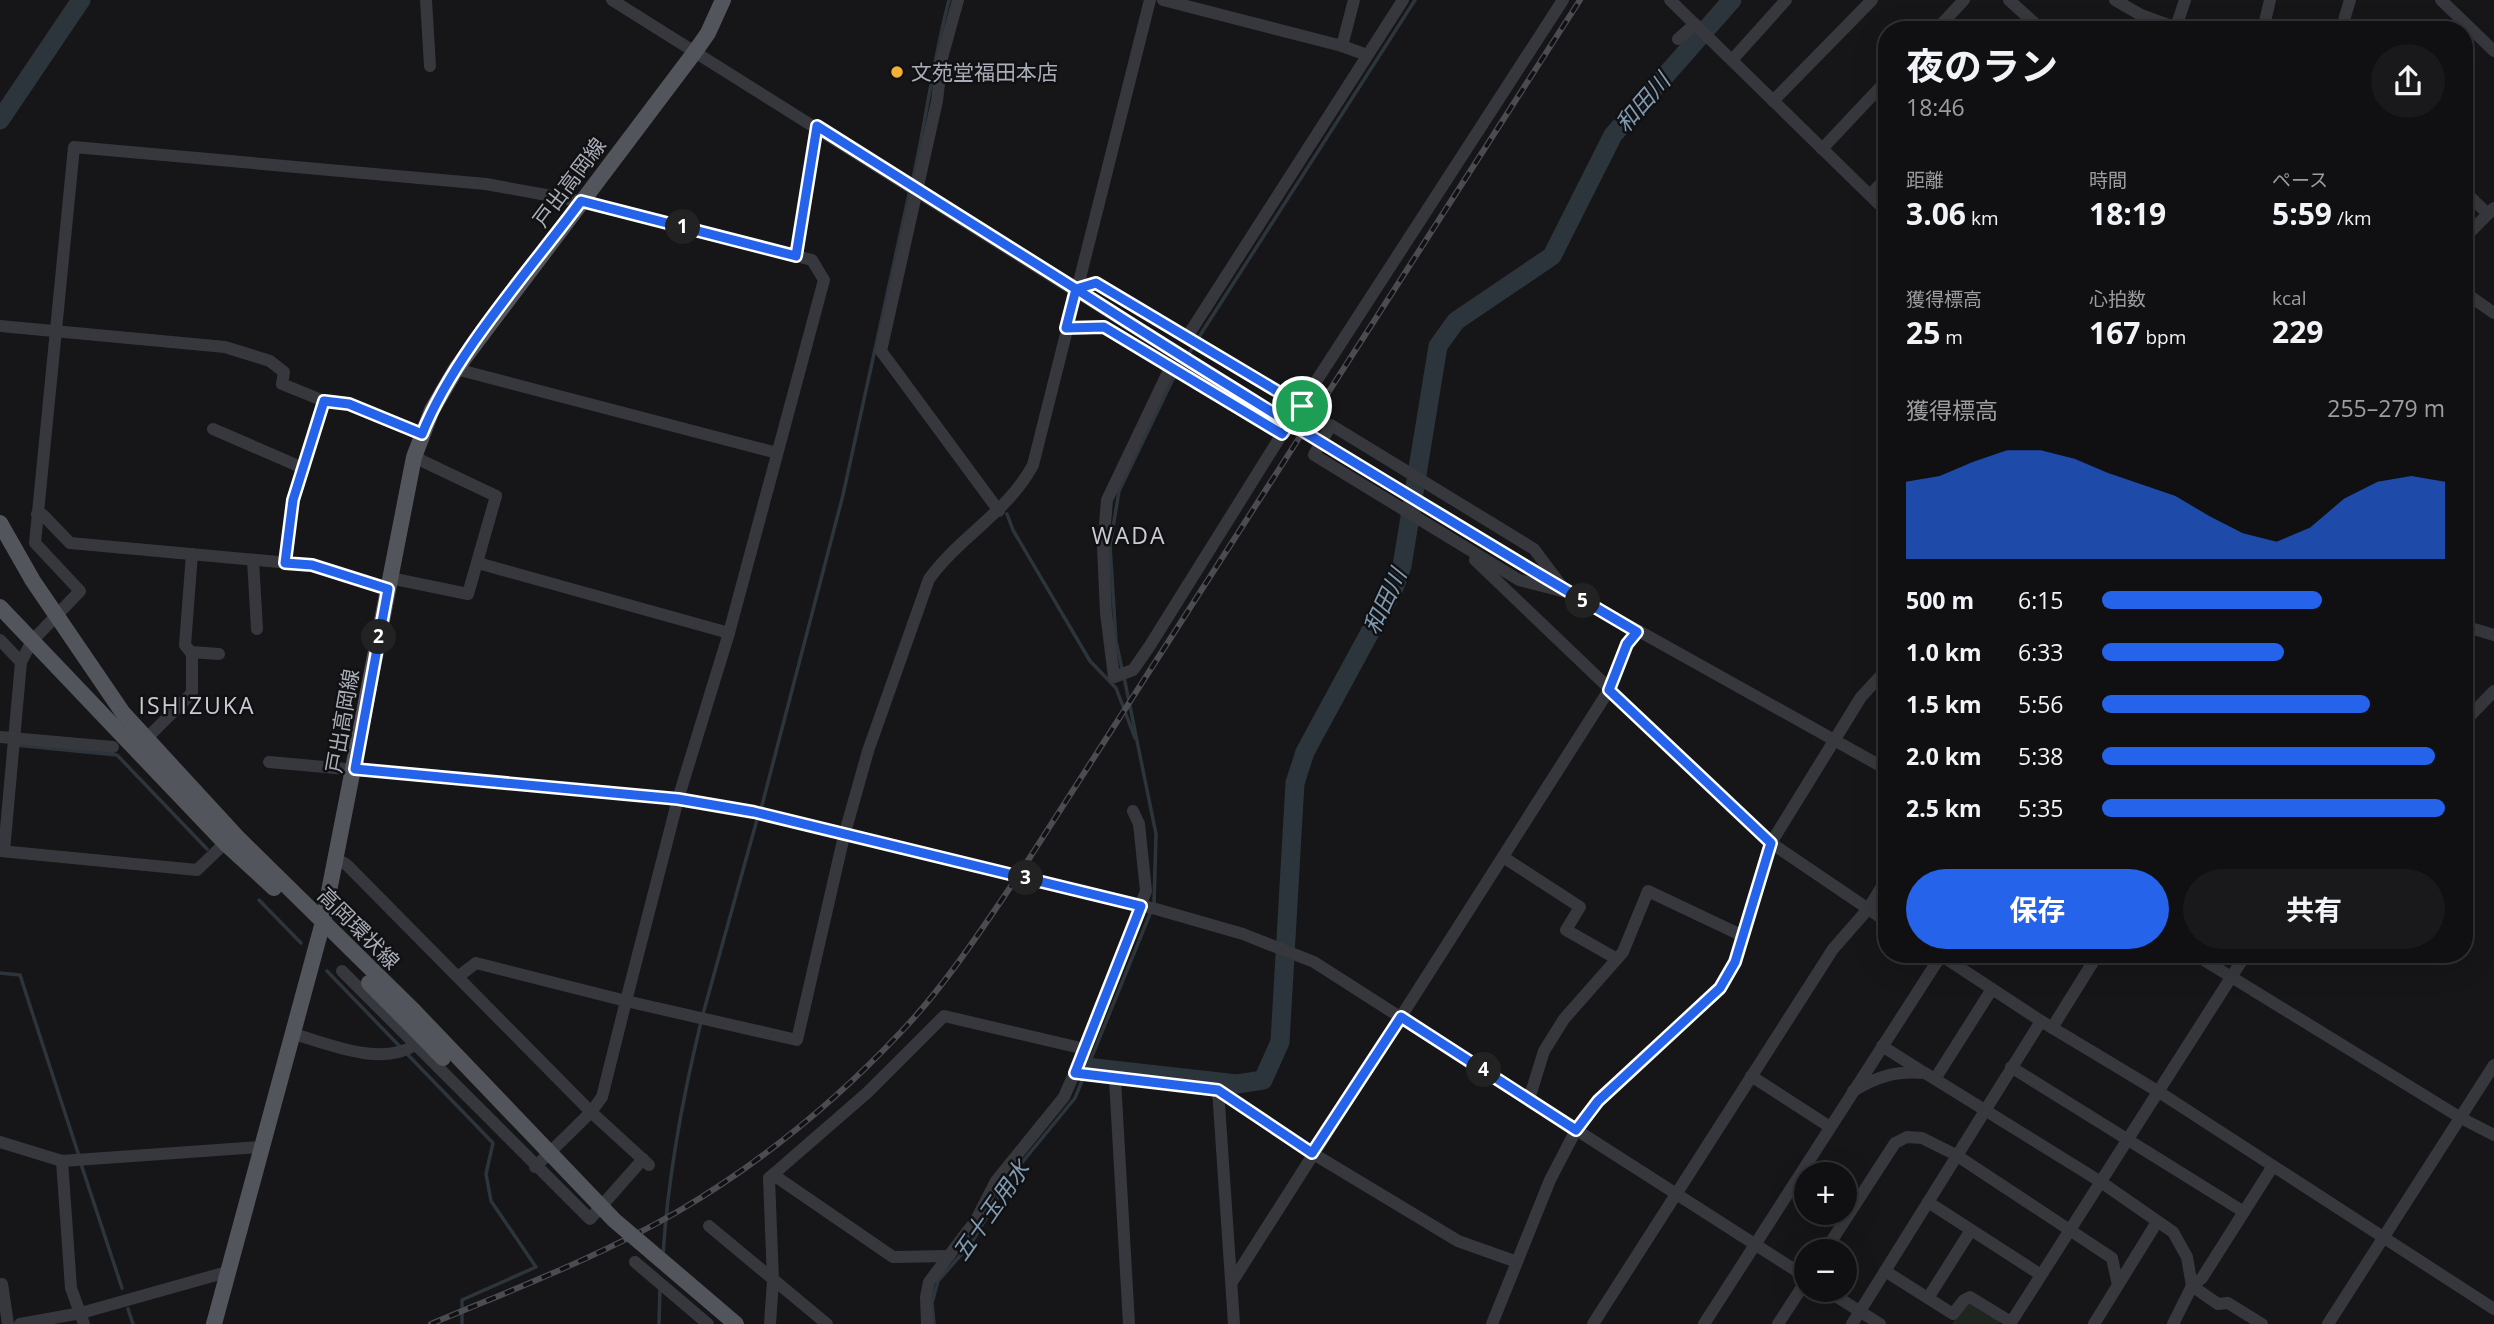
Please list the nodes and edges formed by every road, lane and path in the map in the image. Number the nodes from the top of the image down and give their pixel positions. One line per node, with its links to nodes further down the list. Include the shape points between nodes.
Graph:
1 (426, 0): 35 (street)
2 (612, 0): 32 (street)
3 (723, 0): 32 (main road, 戸出高岡線)
4 (958, 0): 41 (street, via 942,58)
5 (1150, 0): 49 (street)
6 (1163, 0): 30 (street)
7 (1354, 0): 30 (street)
8 (1403, 0): 33 (street)
9 (1563, 0): 61 (street)
10 (1670, 0): 27 (street)
11 (1786, 0): 34 (street)
12 (1872, 0): 37 (street)
13 (1964, 0): 20 (street)
14 (2009, 0): 21 (street)
15 (2115, 0): 22 (street)
16 (2185, 0): 23 (street)
17 (2270, 0): 24 (street)
18 (2350, 0): 25 (street)
19 (2441, 0): 26 (street)
20 (1944, 21)
21 (2028, 21)
22 (2157, 21)
23 (2180, 21)
24 (2265, 21)
25 (2344, 21)
26 (2463, 21)
27 (1695, 24): 29 (street); 34 (street)
28 (2473, 31): 31 (street)
29 (1678, 39)
30 (1342, 46): 33 (street)
31 (2494, 51)
32 (694, 53): 38 (street); 44 (main road, 戸出高岡線)
33 (1367, 55): 55 (street)
34 (1732, 60): 37 (street)
35 (430, 66)
36 (1878, 90): 39 (street)
37 (1773, 101): 39 (street)
38 (817, 126): 41 (street); 48 (street)
39 (1822, 149): 42 (street)
40 (1878, 186): 42 (street)
41 (918, 190): 49 (street); 68 (street, via 881,351)
42 (1870, 195): 45 (street)
43 (2473, 198): 46 (street)
44 (581, 201): 48 (street); 54 (street, via 486,184 74,147); 58 (main road, 戸出高岡線)
45 (1878, 203)
46 (2491, 211): 47 (street)
47 (2473, 229)
48 (796, 256): 65 (street, via 811,260 824,280)
49 (1076, 289): 53 (street); 55 (street, via 1096,283); 77 (street, bridge)
50 (2473, 298): 51 (street)
51 (2494, 313)
52 (0, 326): 54 (street)
53 (1066, 328): 57 (street, via 1104,327); 68 (street, via 1033,465 1021,488)
54 (54, 330): 60 (street, via 225,347 270,361 284,372 282,384); 69 (street)
55 (1188, 338): 56 (street)
56 (1237, 367): 59 (street); 61 (street)
57 (1171, 368): 59 (street); 64 (street, via 1107,500 1103,547 1114,677 1133,670)
58 (456, 369): 63 (main road, 戸出高岡線); 65 (street)
59 (1219, 397): 64 (street)
60 (324, 401): 63 (street, via 349,404); 67 (street)
61 (1302, 406): 64 (street)
62 (213, 429): 67 (street)
63 (422, 434): 66 (main road, 戸出高岡線)
64 (1282, 434)
65 (776, 453): 83 (street)
66 (414, 457): 75 (street, via 496,496); 76 (main road, 戸出高岡線)
67 (303, 468): 74 (street, via 293,500)
68 (999, 511): 104 (street, via 943,560 929,579 868,751)
69 (37, 514): 72 (street, via 70,543); 79 (street, via 35,543 80,591)
70 (0, 523): 79 (main road, 高岡環状線)
71 (1459, 545): 77 (street, via 1519,580); 77 (street, via 1314,454 1331,425 1534,550); 91 (street)
72 (192, 555): 73 (street); 87 (street, via 185,645)
73 (253, 560): 74 (street); 80 (street)
74 (285, 563): 76 (street)
75 (478, 563): 76 (street, via 468,594); 83 (street)
76 (389, 583): 101 (main road, 戸出高岡線)
77 (1566, 592): 82 (street)
78 (0, 607): 86 (main road, 高岡環状線)
79 (56, 617): 86 (street); 96 (main road, 高岡環状線, via 123,713)
80 (257, 629)
81 (2473, 629): 84 (street)
82 (1637, 632): 91 (street, via 1627,644); 97 (street)
83 (729, 633): 102 (street)
84 (2494, 635)
85 (0, 640): 89 (street)
86 (32, 641): 89 (street); 105 (main road, 高岡環状線)
87 (191, 652): 88 (street); 96 (street, via 192,693)
88 (219, 654)
89 (21, 662): 95 (street)
90 (1878, 679): 97 (street, via 1861,697)
91 (1609, 690): 106 (street); 108 (street)
92 (2494, 691): 93 (street)
93 (2473, 713)
94 (0, 737): 95 (street)
95 (14, 738): 98 (street); 107 (street)
96 (147, 738): 114 (main road, 高岡環状線)
97 (1836, 741): 100 (street); 106 (street)
98 (113, 747)
99 (269, 761): 101 (street)
100 (1878, 765)
101 (355, 769): 102 (street); 109 (main road, 戸出高岡線)
102 (678, 799): 104 (street); 126 (street)
103 (1133, 811): 111 (street, via 1139,824)
104 (844, 836): 111 (street); 126 (street, via 797,1040)
105 (225, 843): 107 (street, via 197,870); 114 (main road, 高岡環状線)
106 (1771, 843): 112 (street); 115 (street)
107 (2, 851)
108 (1503, 857): 116 (street, via 1580,908 1566,930); 128 (street)
109 (337, 859): 114 (main road, 戸出高岡線); 123 (street)
110 (1878, 893): 112 (street)
111 (1148, 908): 128 (street, via 1301,956); 134 (street)
112 (1868, 909): 113 (street); 138 (street, via 1833,949)
113 (1878, 915)
114 (321, 927): 127 (main road, 高岡環状線); 131 (main road, 戸出高岡線)
115 (1743, 936): 116 (street, via 1648,891); 149 (street, via 1720,988 1598,1101)
116 (1617, 958): 144 (street, via 1564,1019 1544,1051)
117 (1935, 963): 133 (street)
118 (1954, 963): 125 (street)
119 (2092, 963): 130 (street)
120 (2209, 963): 124 (street)
121 (2240, 963): 124 (street)
122 (342, 971): 132 (street)
123 (459, 976): 126 (street, via 476,963); 146 (street)
124 (2231, 976): 143 (street); 147 (street)
125 (1992, 989): 129 (street); 139 (street)
126 (626, 1001): 146 (street, via 602,1097)
127 (409, 1014): 195 (main road, 高岡環状線, bridge, via 611,1227); 196 (main road, 高岡環状線, bridge, via 614,1220)
128 (1401, 1017): 144 (street); 154 (street)
129 (2041, 1021): 130 (street); 136 (street)
130 (2052, 1028): 143 (street)
131 (295, 1034): 132 (street, via 371,1054 400,1052); 153 (main road, 戸出高岡線)
132 (415, 1045): 158 (street)
133 (1882, 1046): 139 (street); 142 (street)
134 (1085, 1049): 137 (street); 159 (street, via 944,1016 868,1092)
135 (2494, 1065): 147 (street)
136 (2011, 1067): 145 (street); 151 (street)
137 (1082, 1074): 140 (street); 171 (street, via 996,1181 976,1220)
138 (1751, 1076): 148 (street); 161 (street)
139 (1930, 1076): 142 (street, via 1900,1071 1876,1076); 145 (street)
140 (1115, 1080): 141 (street); 200 (street)
141 (1218, 1090): 154 (street); 179 (street)
142 (1853, 1091): 148 (street)
143 (2159, 1092): 151 (street); 157 (street)
144 (1529, 1099): 149 (street)
145 (1983, 1111): 155 (street); 160 (street)
146 (591, 1112): 158 (street); 158 (street, via 646,1162 590,1219)
147 (2462, 1118): 150 (street); 168 (street)
148 (1830, 1127): 170 (street)
149 (1576, 1130): 161 (street); 173 (street)
150 (2494, 1135)
151 (2128, 1140): 160 (street); 163 (street)
152 (0, 1142): 156 (street)
153 (260, 1147): 156 (street); 176 (main road, 戸出高岡線)
154 (1312, 1153): 173 (street, via 1458,1241); 179 (street)
155 (1956, 1155): 162 (street); 167 (street); 169 (street, via 1922,1138 1907,1137 1895,1143)
156 (62, 1161): 188 (street, via 71,1288)
157 (2273, 1166): 163 (street); 168 (street)
158 (535, 1167)
159 (769, 1178): 171 (street, via 778,1178 893,1257); 178 (street)
160 (2101, 1182): 164 (street); 167 (street)
161 (1678, 1195): 170 (street); 202 (street)
162 (1928, 1202): 166 (street); 175 (street)
163 (2244, 1212): 182 (street, via 2202,1278)
164 (2157, 1222): 181 (street); 182 (street, via 2173,1232 2187,1257)
165 (709, 1226): 178 (street)
166 (1971, 1230): 177 (street); 184 (street)
167 (2069, 1231): 177 (street); 181 (street, via 2112,1258)
168 (2383, 1238): 186 (street); 210 (street)
169 (1833, 1239)
170 (1756, 1243): 174 (street); 203 (street)
171 (949, 1256): 199 (street, via 929,1282)
172 (635, 1262): 194 (street)
173 (1517, 1262): 189 (street)
174 (1794, 1270)
175 (1885, 1271): 184 (street); 187 (street)
176 (227, 1272): 188 (street); 193 (main road, 戸出高岡線)
177 (2042, 1275): 190 (street)
178 (773, 1281): 197 (street); 198 (street)
179 (1232, 1282): 201 (street)
180 (2, 1284): 191 (street)
181 (2118, 1286): 207 (street)
182 (2192, 1286): 208 (street); 209 (street)
183 (1794, 1298): 204 (street)
184 (1928, 1298): 190 (street, via 1953,1314 1970,1297)
185 (1846, 1302): 187 (street)
186 (2494, 1309)
187 (1861, 1311): 205 (street); 206 (street)
188 (82, 1319): 192 (street)
189 (1494, 1323)
190 (2010, 1323)
191 (8, 1324)
192 (20, 1324)
193 (214, 1324)
194 (708, 1324)
195 (724, 1324)
196 (736, 1324)
197 (770, 1324)
198 (827, 1324)
199 (927, 1324)
200 (1129, 1324)
201 (1234, 1324)
202 (1593, 1324)
203 (1704, 1324)
204 (1778, 1324)
205 (1852, 1324)
206 (1880, 1324)
207 (2094, 1324)
208 (2173, 1324)
209 (2262, 1324)
210 (2328, 1324)

